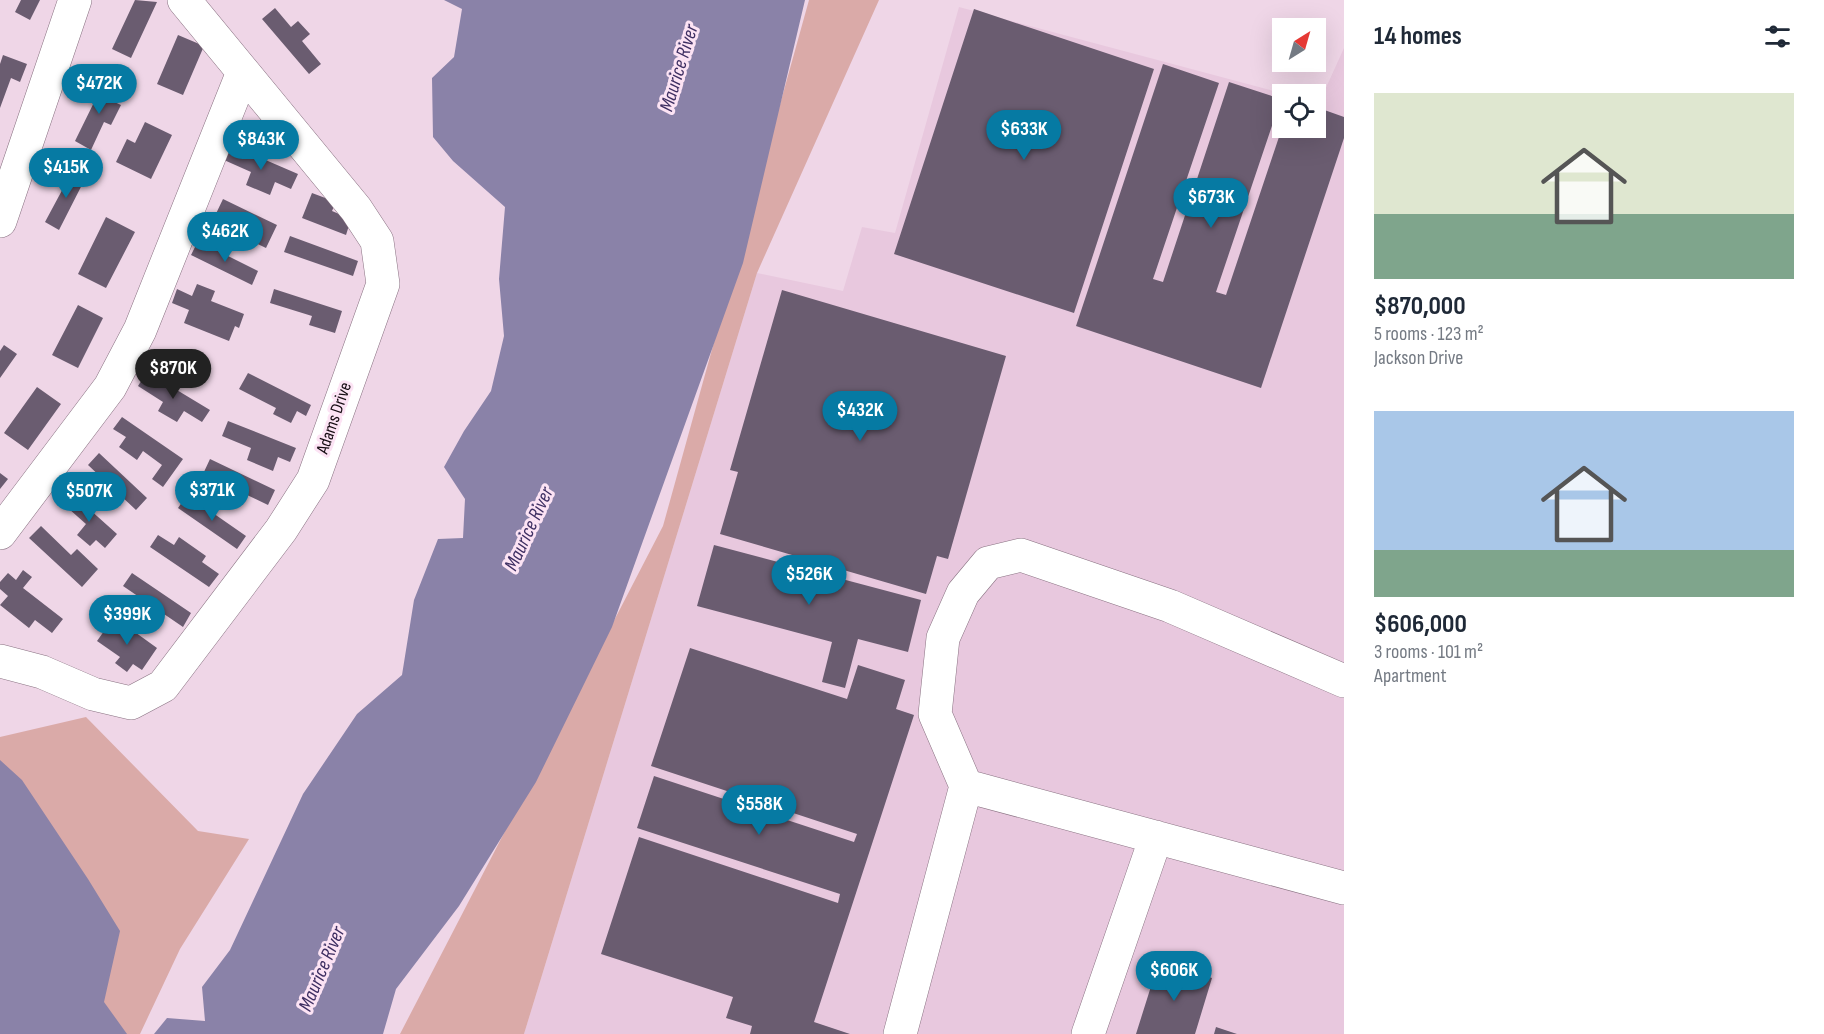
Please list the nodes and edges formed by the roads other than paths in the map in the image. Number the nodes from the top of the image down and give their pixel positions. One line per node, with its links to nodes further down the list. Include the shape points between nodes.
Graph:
1 (75, 0): 4 (street)
2 (184, 0): 3 (street, Adams Drive)
3 (243, 72): 5 (street, via 135,340 110,387); 6 (street, Adams Drive, via 356,209 377,241 383,284 312,480 281,530 163,686 131,703 93,694 42,672)
4 (0, 221)
5 (0, 533)
6 (0, 661)
7 (1344, 681): 8 (street, via 1170,606 1021,555 988,562 963,593 943,638 935,714)
8 (966, 786): 9 (street); 11 (street)
9 (1156, 837): 10 (street); 12 (street)
10 (1344, 888)
11 (900, 1034)
12 (1088, 1034)

